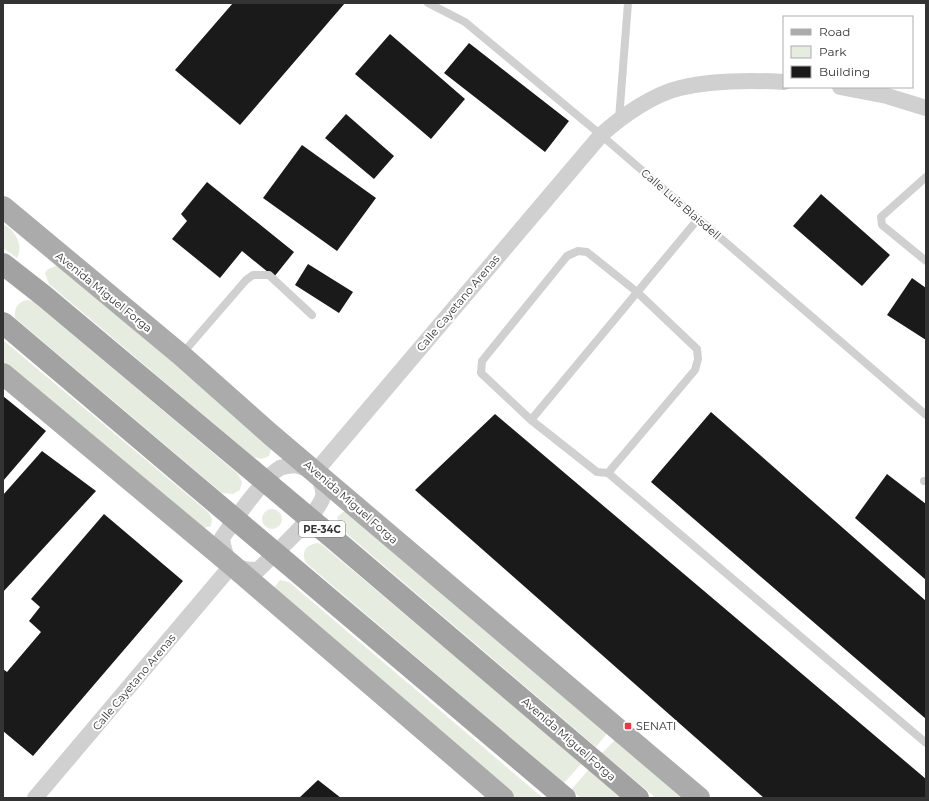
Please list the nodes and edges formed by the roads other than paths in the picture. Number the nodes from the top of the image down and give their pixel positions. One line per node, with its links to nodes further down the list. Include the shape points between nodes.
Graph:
1 (428, 3): 7 (lane, Calle Luis Blaisdell, via 465,22)
2 (628, 3): 6 (lane)
3 (783, 82): 6 (street, Calle Cayetano Arenas, via 710,83 678,88 642,104)
4 (845, 88): 5 (street, via 887,96)
5 (926, 108)
6 (619, 122): 7 (street, Calle Cayetano Arenas)
7 (601, 135): 10 (lane, Calle Luis Blaisdell); 20 (street, Calle Cayetano Arenas)
8 (926, 177): 11 (lane, via 881,217 882,225)
9 (3, 207): 16 (main road, Avenida Miguel Forga)
10 (698, 219): 13 (lane); 18 (lane, Calle Luis Blaisdell)
11 (926, 261)
12 (3, 264): 22 (highway, Avenida Miguel Forga / PE-34C)
13 (637, 292): 19 (lane); 19 (lane, via 587,252 578,251 567,256 482,361 481,372); 21 (lane, via 697,349 698,359 695,370)
14 (312, 315): 16 (lane, via 269,275 253,275)
15 (3, 323): 23 (highway)
16 (181, 355): 20 (main road, Avenida Miguel Forga)
17 (3, 374): 26 (main road)
18 (926, 415)
19 (531, 420): 21 (lane, via 597,472)
20 (316, 471): 22 (street, via 295,465 280,468); 24 (street, via 322,486 322,497); 32 (main road, Avenida Miguel Forga)
21 (608, 473): 27 (lane)
22 (266, 482): 23 (street); 24 (highway, Avenida Miguel Forga / PE-34C)
23 (236, 518): 25 (highway); 26 (street, via 222,538 223,551)
24 (310, 518): 25 (street); 31 (highway, Avenida Miguel Forga / PE-34C)
25 (276, 552): 26 (street, via 258,570 246,570); 30 (highway)
26 (232, 565): 28 (street, Calle Cayetano Arenas); 29 (main road)
27 (926, 743)
28 (35, 798)
29 (502, 798)
30 (565, 798)
31 (638, 798)
32 (699, 798)

